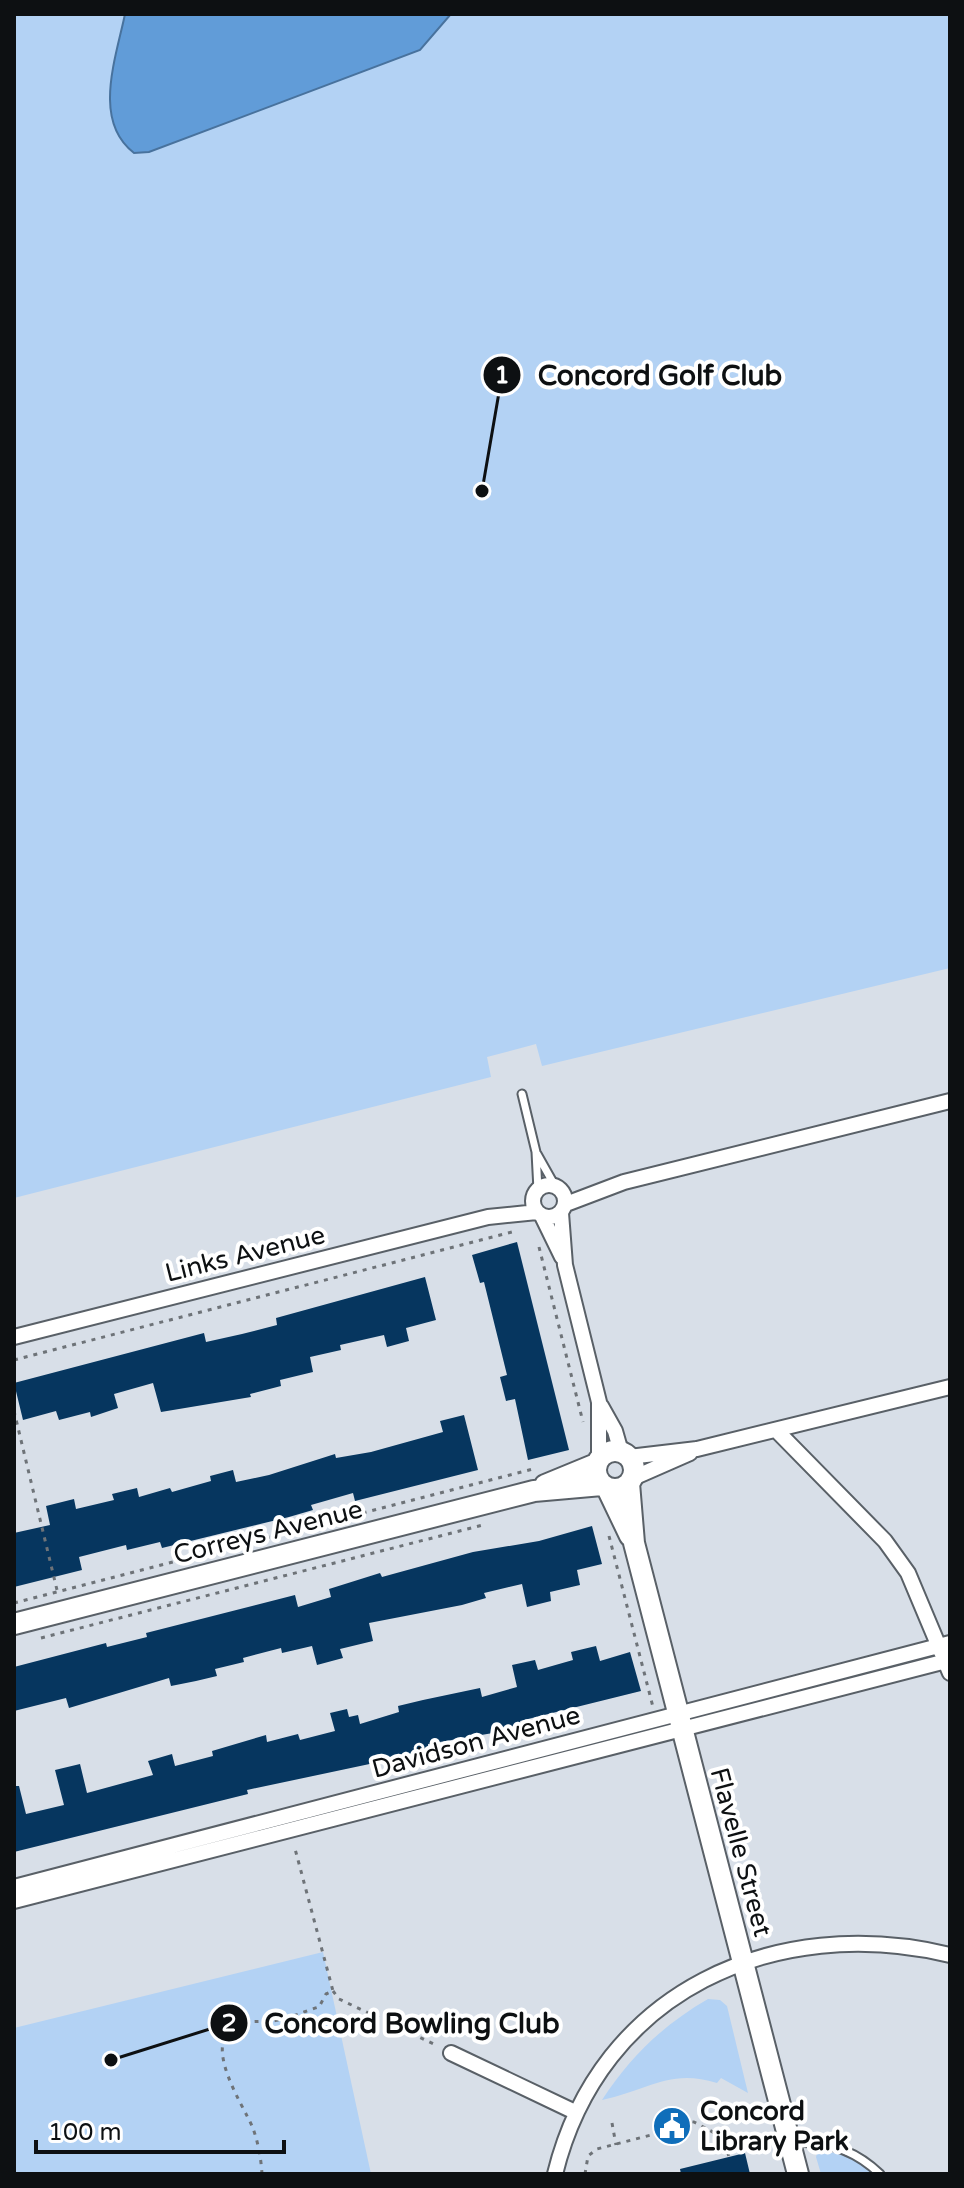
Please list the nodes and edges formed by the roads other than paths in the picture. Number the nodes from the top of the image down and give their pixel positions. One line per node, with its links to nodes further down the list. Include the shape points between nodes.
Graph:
1 (522, 1094): 3 (lane)
2 (950, 1101): 5 (street)
3 (536, 1152): 4 (lane); 5 (lane)
4 (536, 1193): 5 (street, Links Avenue); 6 (street); 7 (street, Links Avenue)
5 (561, 1198): 6 (street, Links Avenue, via 552,1217); 8 (street)
6 (540, 1214): 7 (street, Links Avenue); 8 (street)
7 (488, 1217): 9 (street, Links Avenue)
8 (565, 1265): 11 (street)
9 (14, 1337)
10 (950, 1387): 12 (street)
11 (599, 1402): 14 (street); 15 (street)
12 (777, 1431): 13 (street); 21 (street, via 885,1541)
13 (697, 1449): 14 (street); 16 (street)
14 (625, 1454): 15 (street, via 609,1452); 16 (street, via 634,1467)
15 (598, 1461): 17 (street, via 596,1475); 18 (street, Correys Avenue)
16 (631, 1481): 17 (street, via 619,1489); 19 (street, Flavelle Street)
17 (605, 1487): 18 (street, Correys Avenue); 19 (street, Flavelle Street)
18 (534, 1491): 20 (street, Correys Avenue)
19 (634, 1543): 23 (street, Flavelle Street)
20 (14, 1624)
21 (945, 1644): 22 (street); 23 (street, Davidson Avenue)
22 (949, 1665): 23 (street, Davidson Avenue)
23 (680, 1722): 24 (street, Davidson Avenue); 25 (street, Davidson Avenue); 27 (street, Flavelle Street)
24 (14, 1887)
25 (14, 1901)
26 (950, 1955): 27 (street, via 848,1944 805,1946)
27 (743, 1962): 29 (street, via 658,2007 618,2048); 30 (street, Flavelle Street)
28 (451, 2053): 29 (street)
29 (575, 2112): 31 (street)
30 (790, 2143): 32 (street, Flavelle Street); 33 (lane, via 838,2147)
31 (555, 2174)
32 (798, 2174)
33 (880, 2174)

